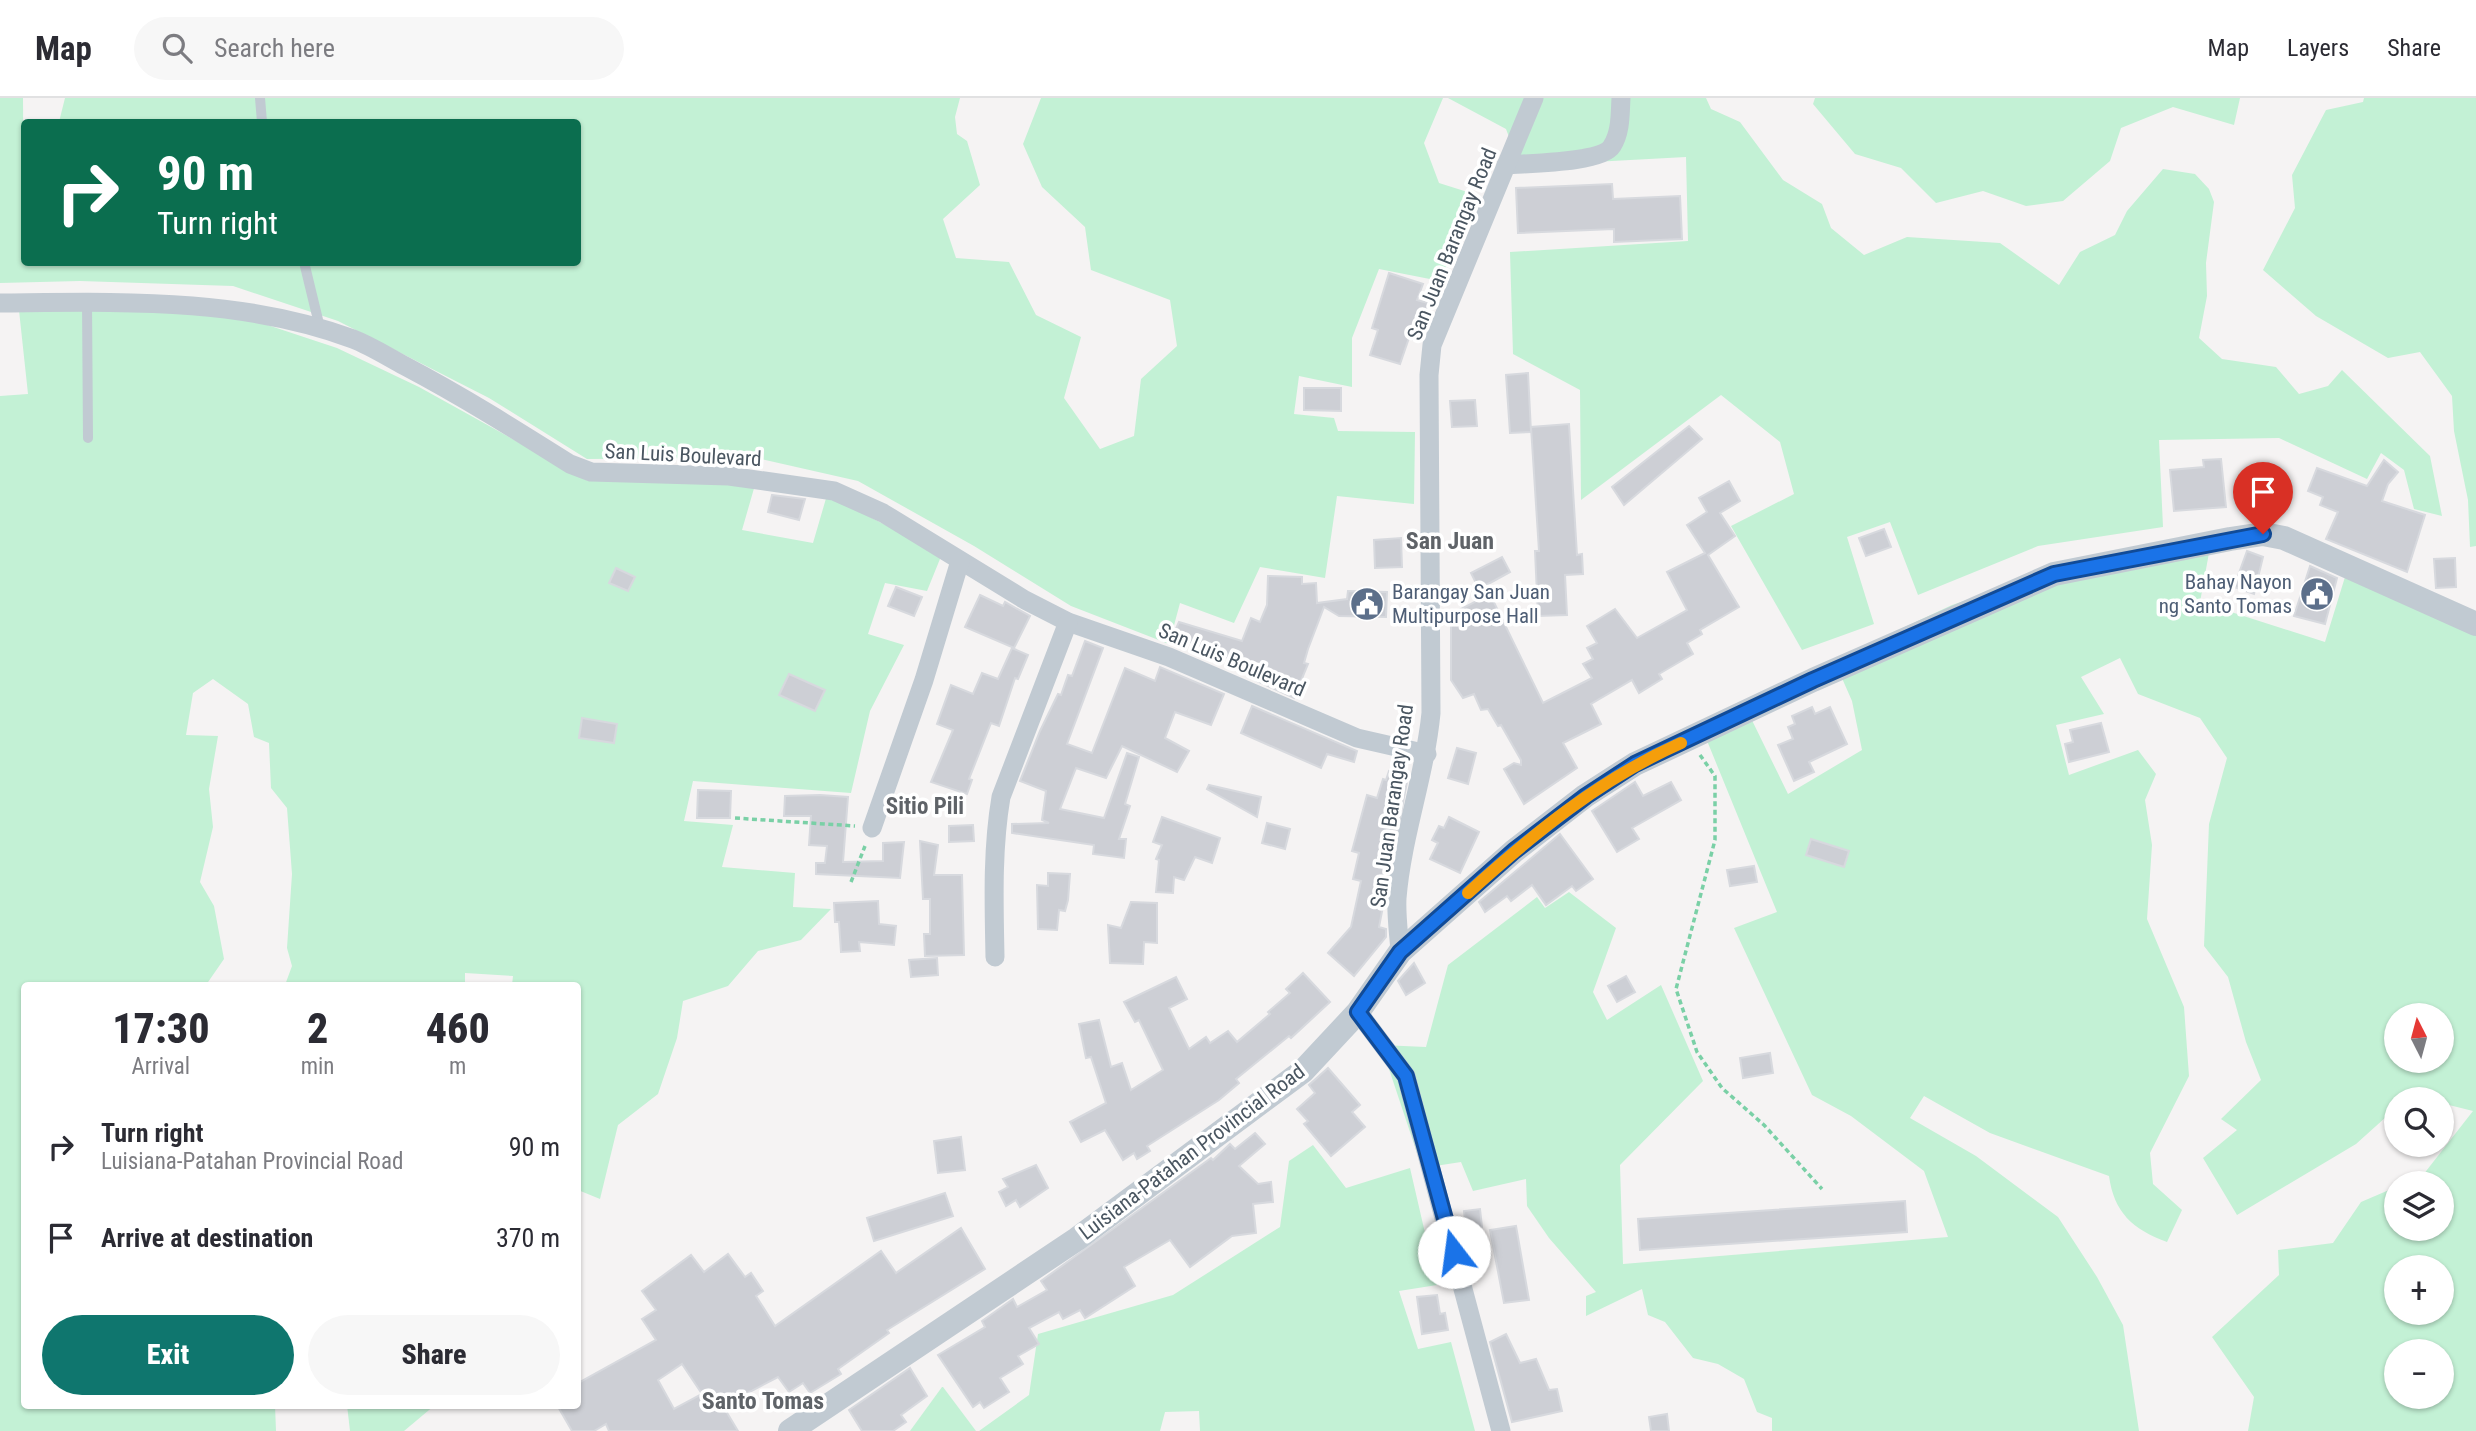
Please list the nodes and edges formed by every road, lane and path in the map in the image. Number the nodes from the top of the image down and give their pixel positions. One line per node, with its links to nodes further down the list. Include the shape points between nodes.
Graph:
1 (260, 98): 4 (lane)
2 (1534, 98): 5 (street, San Juan Barangay Road)
3 (1621, 98): 5 (street, via 1618,132 1611,149 1596,156)
4 (262, 119)
5 (1506, 165): 15 (street, San Juan Barangay Road, via 1432,345)
6 (305, 266): 9 (lane)
7 (87, 302): 8 (street, San Luis Boulevard); 9 (street, San Luis Boulevard, via 144,301 242,311); 10 (lane)
8 (0, 303)
9 (320, 328): 11 (street, San Luis Boulevard, via 357,340 591,472 729,476 834,491 883,513)
10 (89, 438)
11 (960, 561): 12 (street, San Luis Boulevard); 17 (street)
12 (1068, 622): 15 (street, San Luis Boulevard, via 1168,657 1357,738); 20 (street, via 1001,797 995,858)
13 (2476, 624): 14 (street, Luisiana-Patahan Provincial Road, via 2284,538 2263,534 2054,574)
14 (1689, 739): 19 (street, Luisiana-Patahan Provincial Road, via 1635,764 1586,796 1514,851); 22 (path, via 1715,776 1715,840 1676,989 1697,1052 1722,1088 1764,1125)
15 (1427, 754): 19 (street, San Juan Barangay Road, via 1400,875)
16 (735, 818): 17 (path)
17 (872, 828): 18 (path)
18 (851, 883)
19 (1400, 952): 21 (street, Luisiana-Patahan Provincial Road)
20 (995, 957)
21 (1358, 1012): 23 (street, Luisiana-Patahan Provincial Road, via 1303,1072 1153,1185); 24 (street, via 1406,1076)
22 (1822, 1189)
23 (790, 1431)
24 (1502, 1431)

